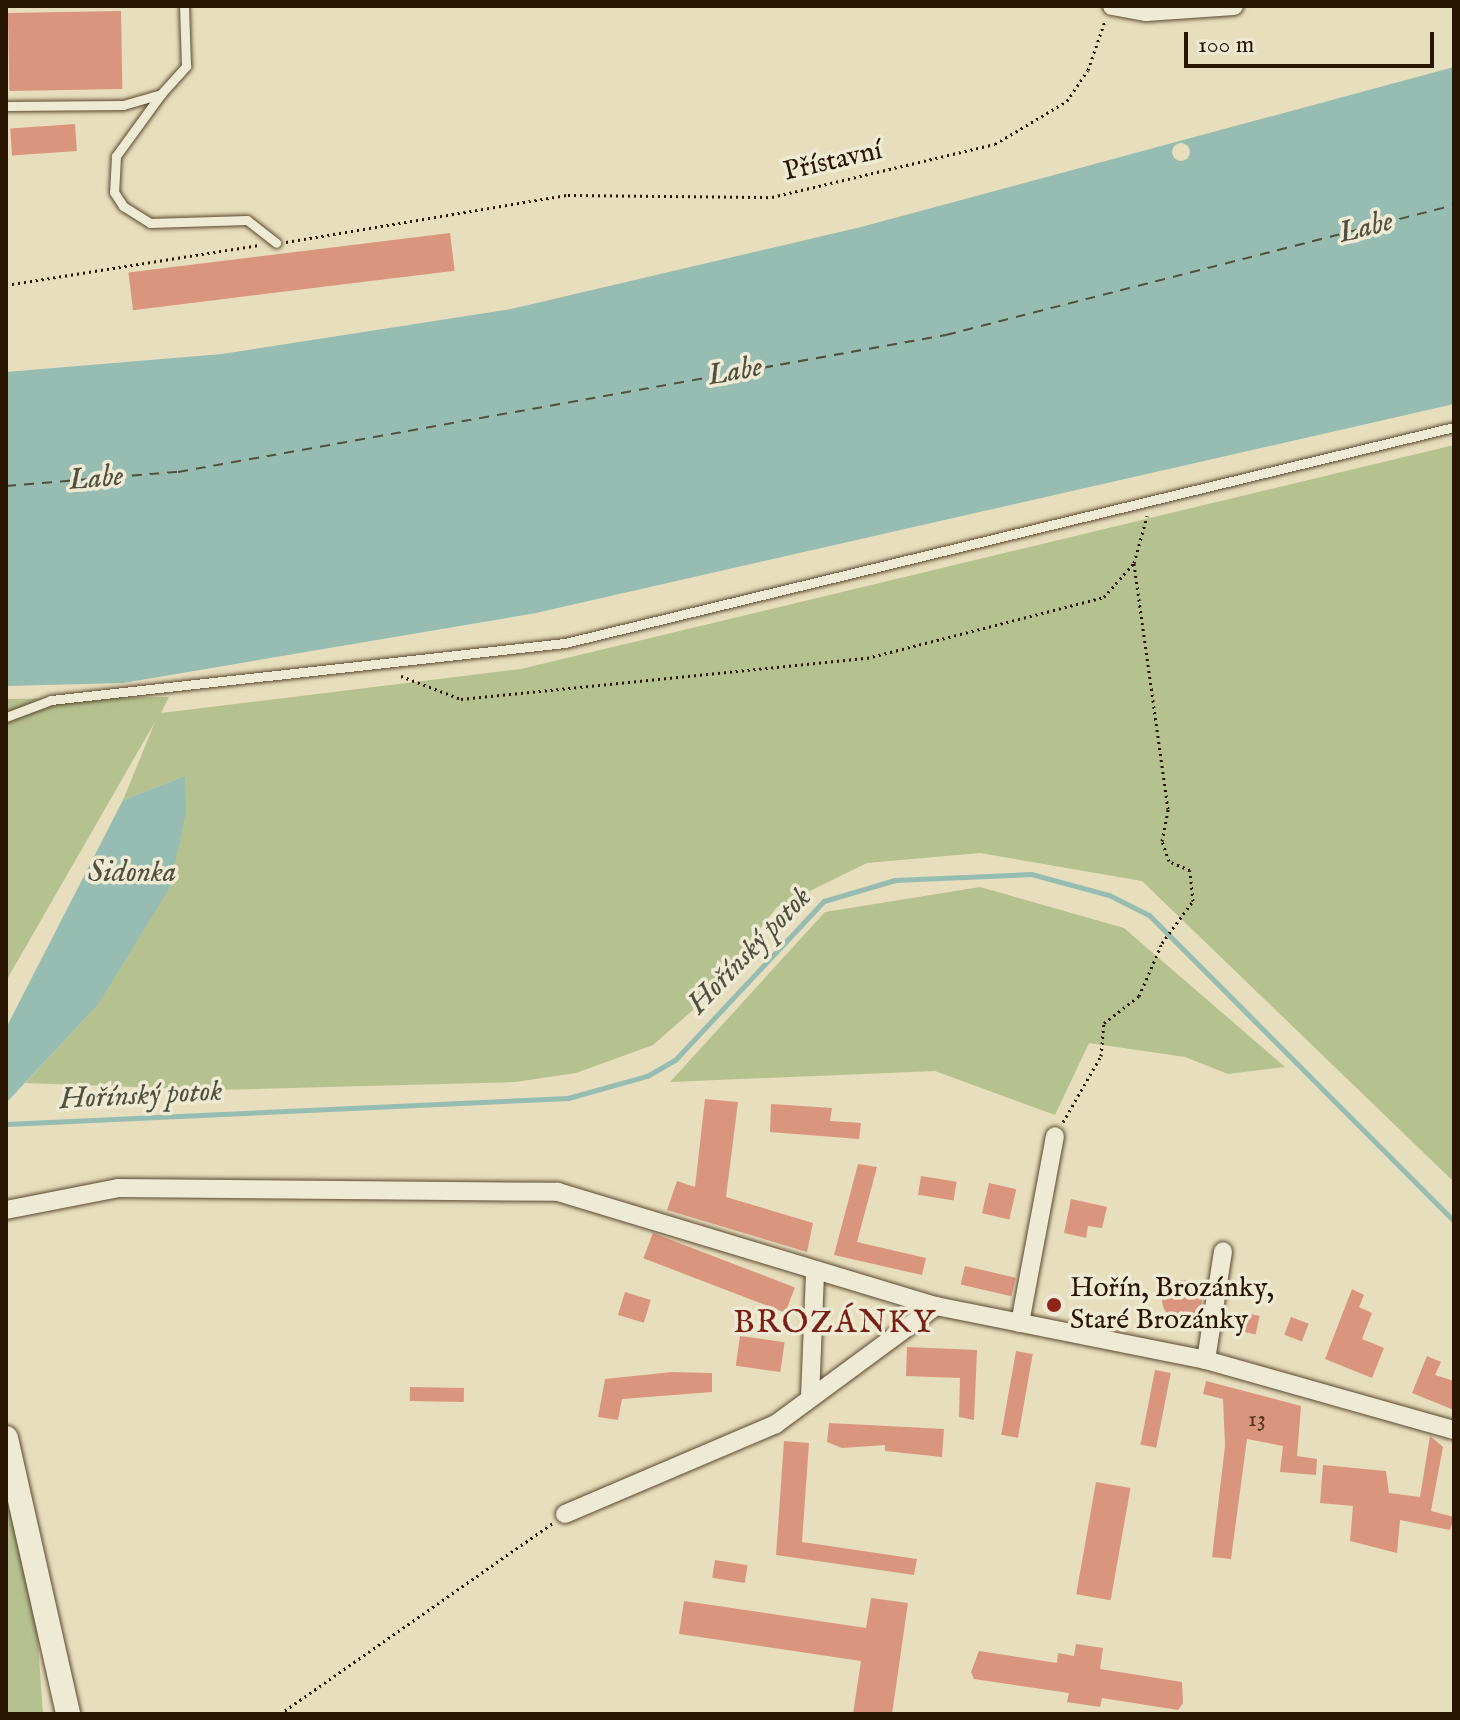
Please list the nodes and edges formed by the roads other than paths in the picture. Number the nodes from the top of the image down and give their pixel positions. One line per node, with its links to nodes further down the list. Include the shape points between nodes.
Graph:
1 (184, 6): 4 (lane, via 186,66)
2 (1111, 6): 3 (street, via 1146,12)
3 (1234, 6)
4 (161, 94): 5 (lane, via 123,105); 6 (lane, via 116,156 114,192 123,206 150,223 247,220)
5 (6, 106)
6 (276, 243)
7 (1454, 427): 8 (lane, via 580,639 383,669 51,700)
8 (6, 717)
9 (1055, 1136): 14 (street)
10 (6, 1210): 12 (street, via 118,1188 558,1192)
11 (1223, 1251): 15 (street)
12 (815, 1272): 13 (street); 16 (street)
13 (936, 1306): 14 (street); 16 (street)
14 (1020, 1323): 15 (street)
15 (1206, 1360): 17 (street)
16 (810, 1398): 19 (street, via 776,1424)
17 (1454, 1430)
18 (6, 1438): 20 (street)
19 (565, 1514)
20 (68, 1714)

